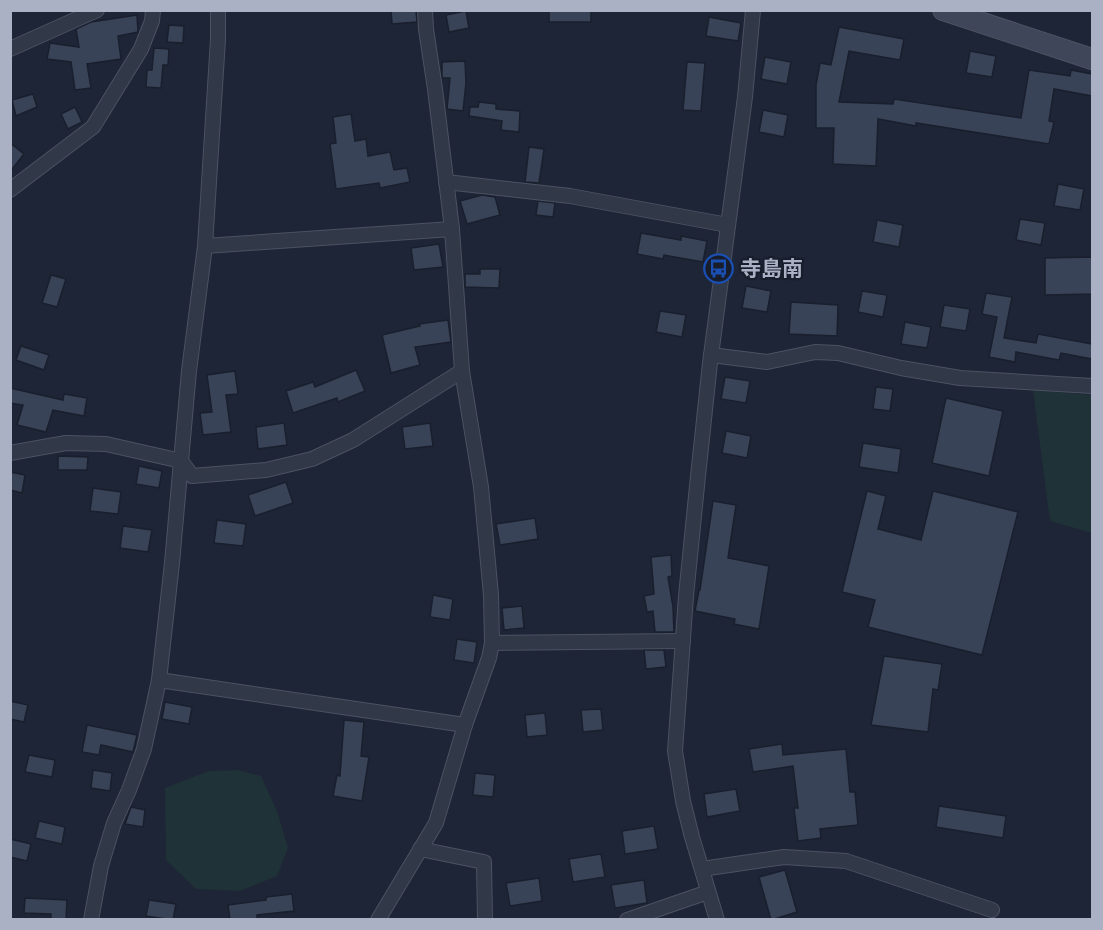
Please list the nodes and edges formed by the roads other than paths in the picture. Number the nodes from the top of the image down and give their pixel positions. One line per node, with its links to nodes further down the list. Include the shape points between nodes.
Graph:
1 (97, 10): 7 (street)
2 (153, 10): 10 (street, via 141,49 93,127)
3 (218, 10): 13 (street)
4 (425, 10): 9 (street)
5 (753, 10): 11 (street)
6 (943, 10): 8 (main road)
7 (10, 49)
8 (1092, 58)
9 (446, 182): 11 (street, via 570,196); 12 (street)
10 (10, 190)
11 (728, 225): 14 (street)
12 (452, 229): 13 (street); 15 (street)
13 (205, 246): 18 (street)
14 (711, 355): 16 (street, via 767,362 815,352 838,353 960,378); 19 (street)
15 (462, 371): 18 (street, via 353,440 312,459 266,470 192,476); 20 (street, via 481,487)
16 (1092, 386)
17 (10, 453): 18 (street, via 66,443 106,444)
18 (181, 461): 21 (street)
19 (683, 641): 20 (street); 24 (street, via 675,751 683,801)
20 (492, 643): 22 (street)
21 (159, 680): 22 (street); 27 (street, via 144,749 101,866)
22 (465, 725): 23 (street, via 436,823)
23 (420, 849): 28 (street); 29 (street, via 484,862)
24 (702, 869): 25 (street); 26 (street, via 784,857 846,861)
25 (708, 892): 30 (street); 31 (street)
26 (992, 910)
27 (91, 920)
28 (378, 920)
29 (484, 920)
30 (627, 920)
31 (717, 920)

